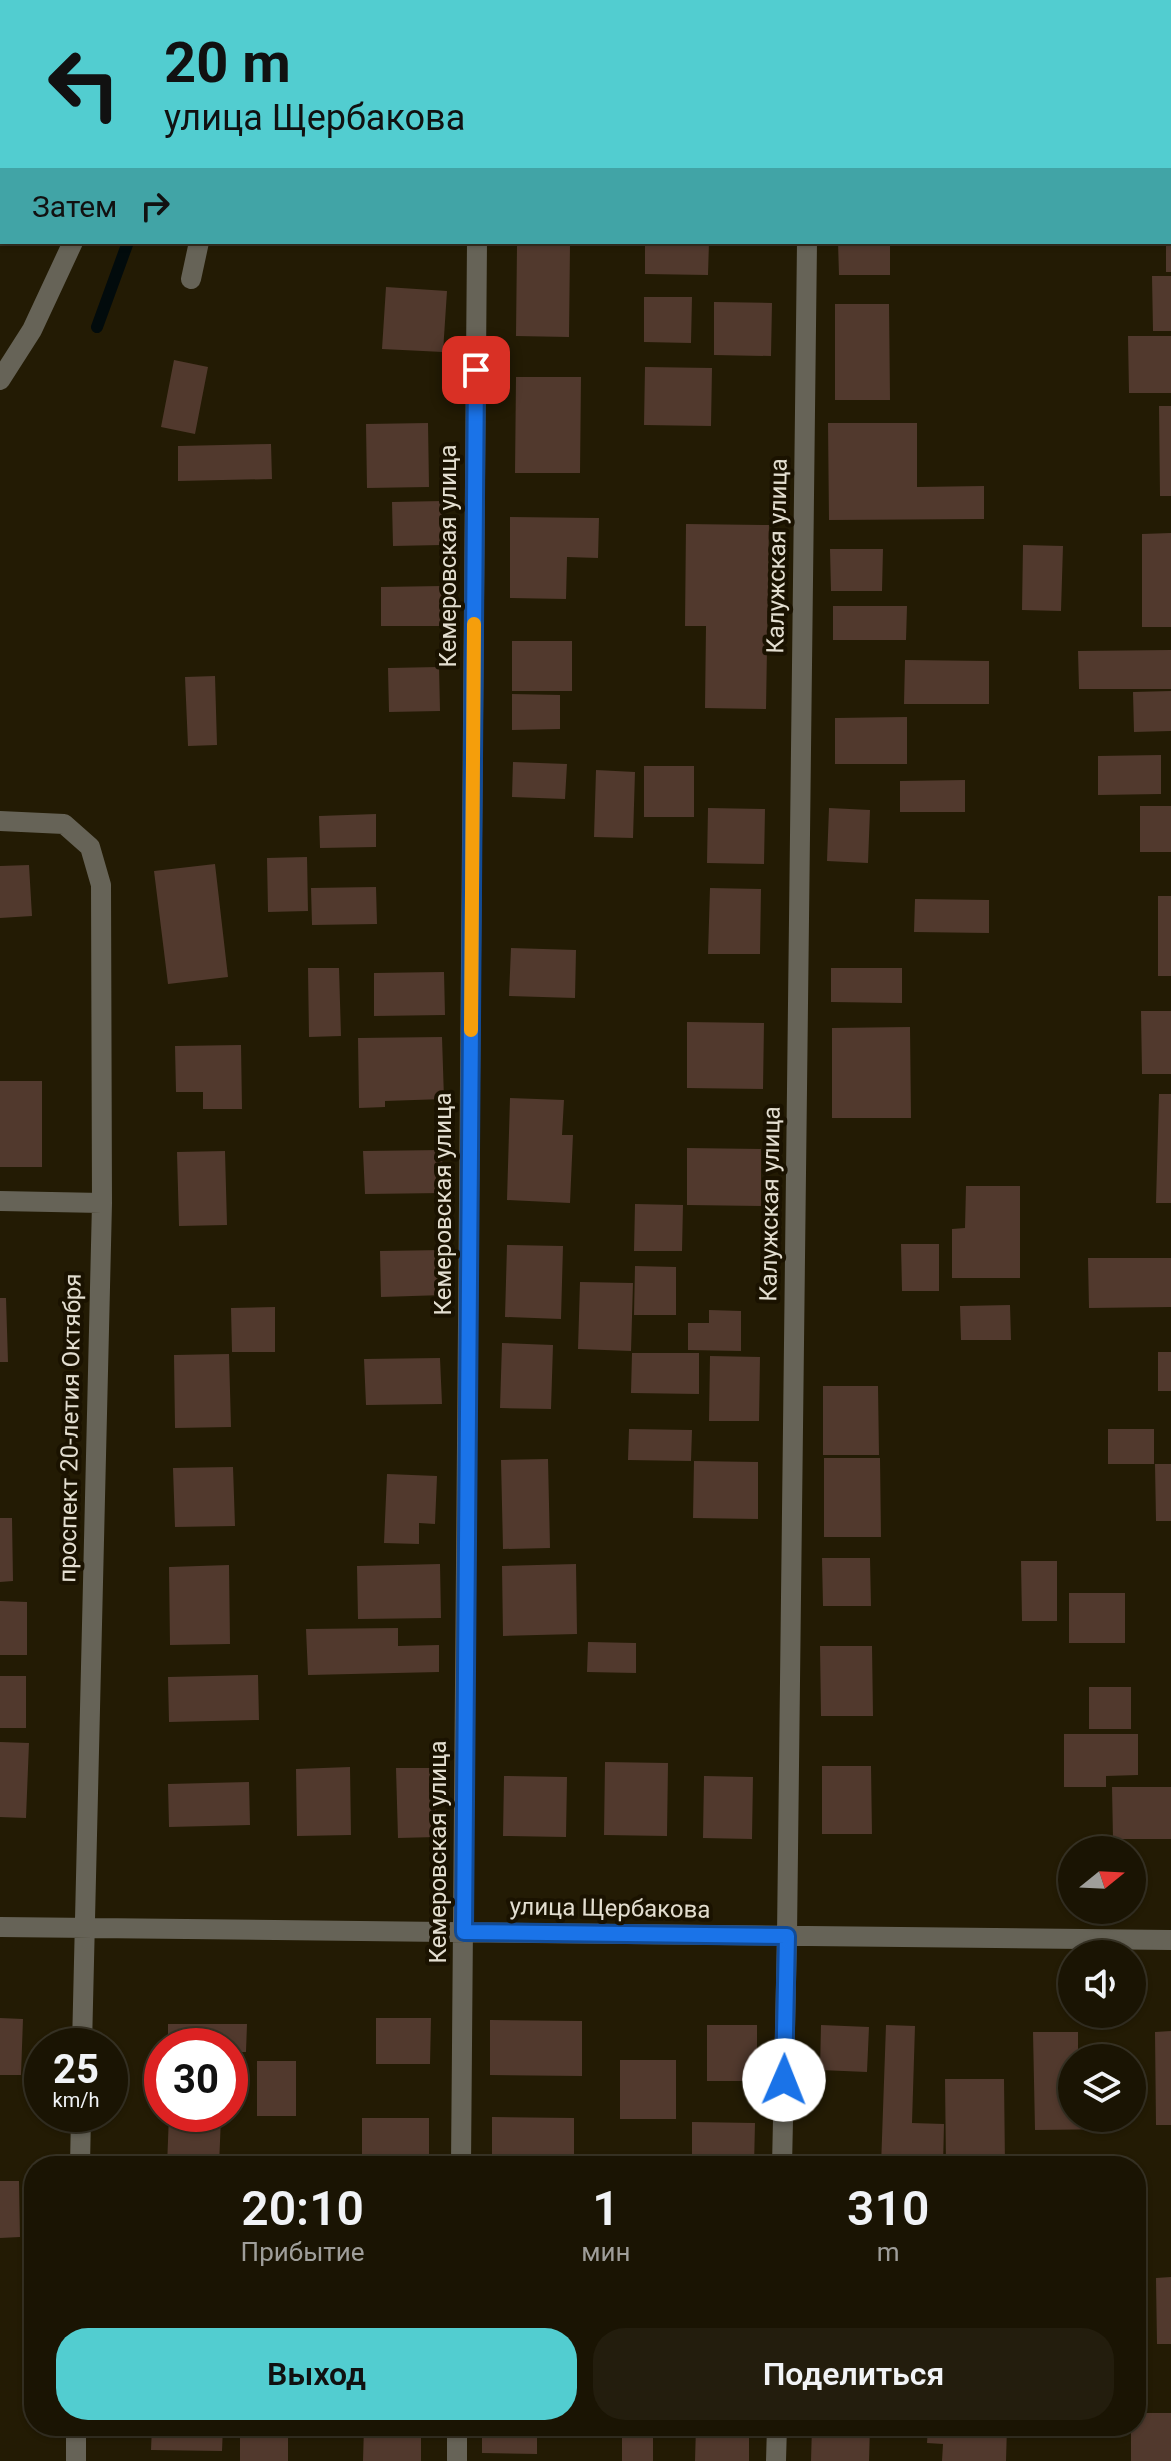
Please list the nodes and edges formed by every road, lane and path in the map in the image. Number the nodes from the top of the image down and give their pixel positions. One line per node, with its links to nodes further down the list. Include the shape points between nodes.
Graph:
1 (72, 244): 6 (street, via 32,330)
2 (199, 244): 5 (street)
3 (477, 244): 12 (street, Кемеровская улица)
4 (807, 244): 13 (street, Калужская улица)
5 (191, 279)
6 (0, 380)
7 (0, 821): 9 (street, проспект 20-летия Октября, via 64,824 90,847 101,885)
8 (0, 1201): 9 (street)
9 (102, 1203): 11 (street, проспект 20-летия Октября)
10 (0, 1927): 11 (street, улица Щербакова)
11 (84, 1928): 12 (street, улица Щербакова); 15 (street, проспект 20-летия Октября)
12 (464, 1932): 13 (street, улица Щербакова); 18 (street, Кемеровская улица)
13 (787, 1936): 14 (street, улица Щербакова); 19 (street, Калужская улица)
14 (1171, 1940)
15 (82, 2028)
16 (81, 2132): 17 (street)
17 (80, 2156)
18 (461, 2156)
19 (782, 2156)
20 (76, 2436): 23 (street)
21 (457, 2436): 24 (street)
22 (777, 2436): 25 (street)
23 (76, 2461)
24 (457, 2461)
25 (776, 2461)

